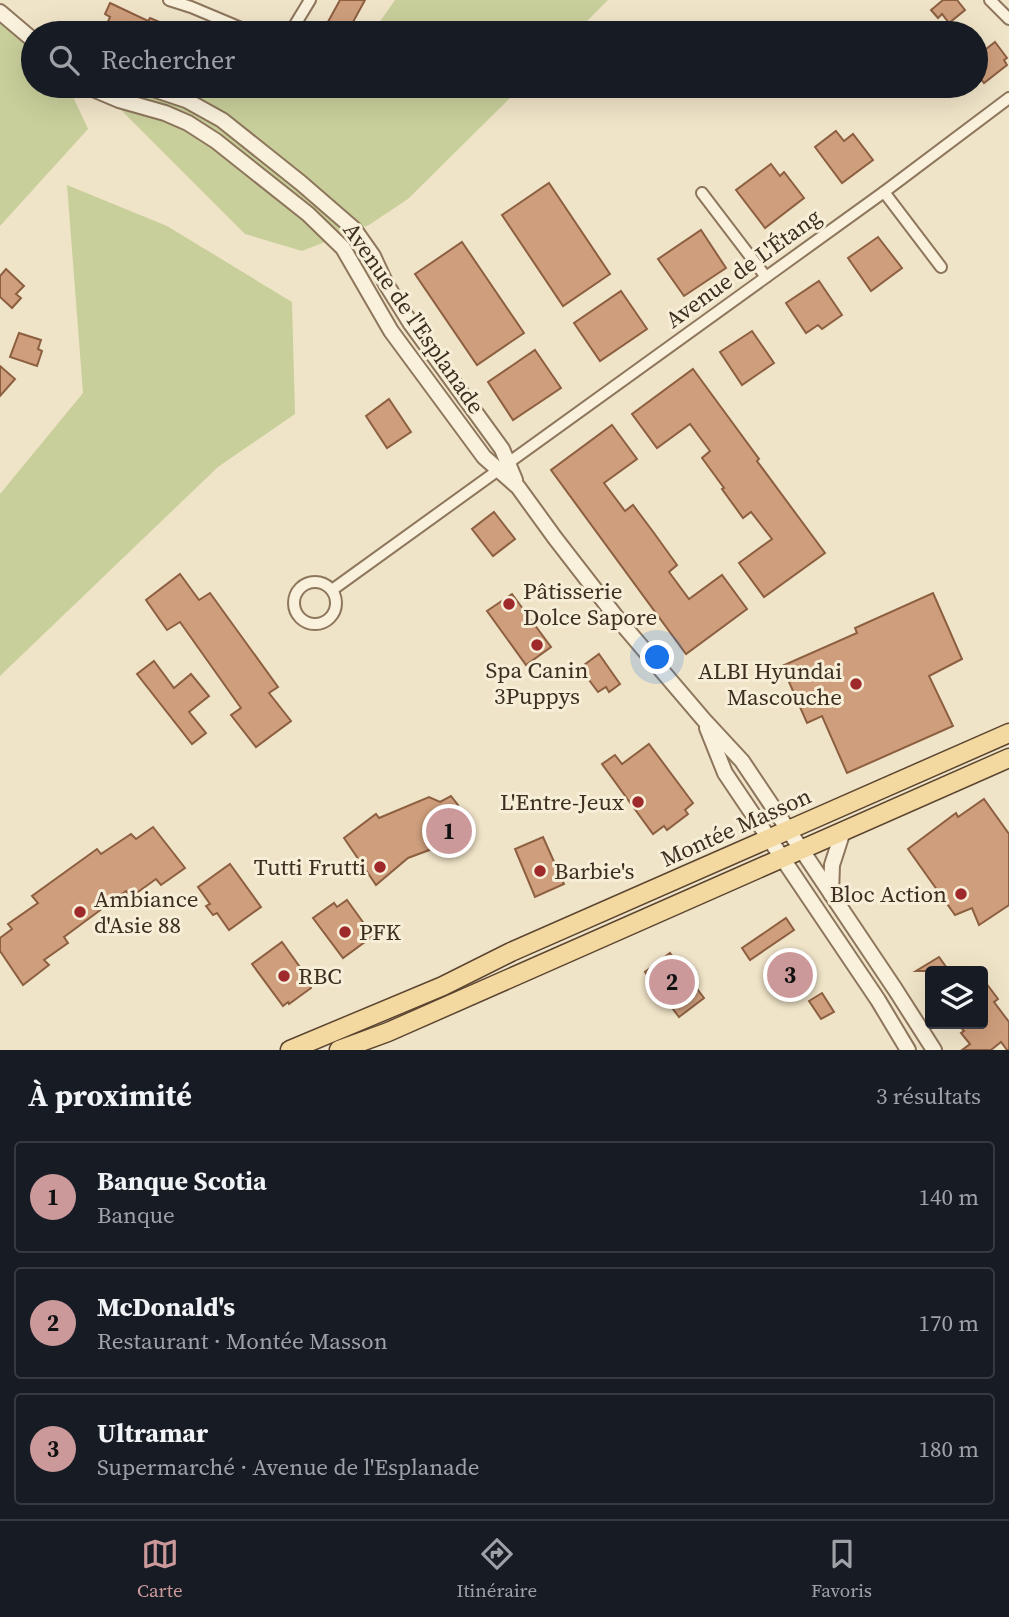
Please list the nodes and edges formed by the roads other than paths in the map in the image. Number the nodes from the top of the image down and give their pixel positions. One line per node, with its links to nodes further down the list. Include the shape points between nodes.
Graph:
1 (169, 0): 6 (street)
2 (310, 0): 7 (street)
3 (990, 0): 5 (street)
4 (0, 12): 8 (street)
5 (1009, 19)
6 (224, 21)
7 (297, 21)
8 (21, 30)
9 (114, 98): 16 (street, Avenue de l'Esplanade, via 188,123 328,232 343,248 391,331 484,457)
10 (180, 98): 16 (street, Avenue de l'Esplanade, via 222,120 354,229 411,324 502,449)
11 (1009, 98): 12 (street, Avenue de L'Étang)
12 (884, 192): 14 (street); 15 (street, Avenue de L'Étang)
13 (702, 193): 15 (street)
14 (942, 267)
15 (766, 277): 16 (street, Avenue de L'Étang)
16 (504, 468): 17 (street, Avenue de L'Étang); 18 (street, Avenue de l'Esplanade, via 617,618)
17 (332, 590): 17 (street, via 313,582 300,589 294,602 298,616 316,625 328,620 337,603)
18 (704, 720): 21 (street, Avenue de l'Esplanade, via 742,761); 23 (street, Avenue de l'Esplanade, via 725,773)
19 (1009, 733): 21 (main road, Montée Masson)
20 (1009, 758): 22 (main road, Montée Masson)
21 (789, 831): 23 (main road, Montée Masson); 24 (street, Avenue de l'Esplanade)
22 (843, 831): 24 (main road, Montée Masson); 26 (street, via 832,865)
23 (769, 839): 25 (street, Avenue de l'Esplanade); 27 (main road, Montée Masson)
24 (801, 850): 25 (main road, Montée Masson); 26 (street, Avenue de l'Esplanade)
25 (782, 859): 28 (main road, Montée Masson); 29 (street, Avenue de l'Esplanade)
26 (831, 894): 30 (street, Avenue de l'Esplanade)
27 (290, 1050)
28 (339, 1050)
29 (908, 1050)
30 (934, 1050)

